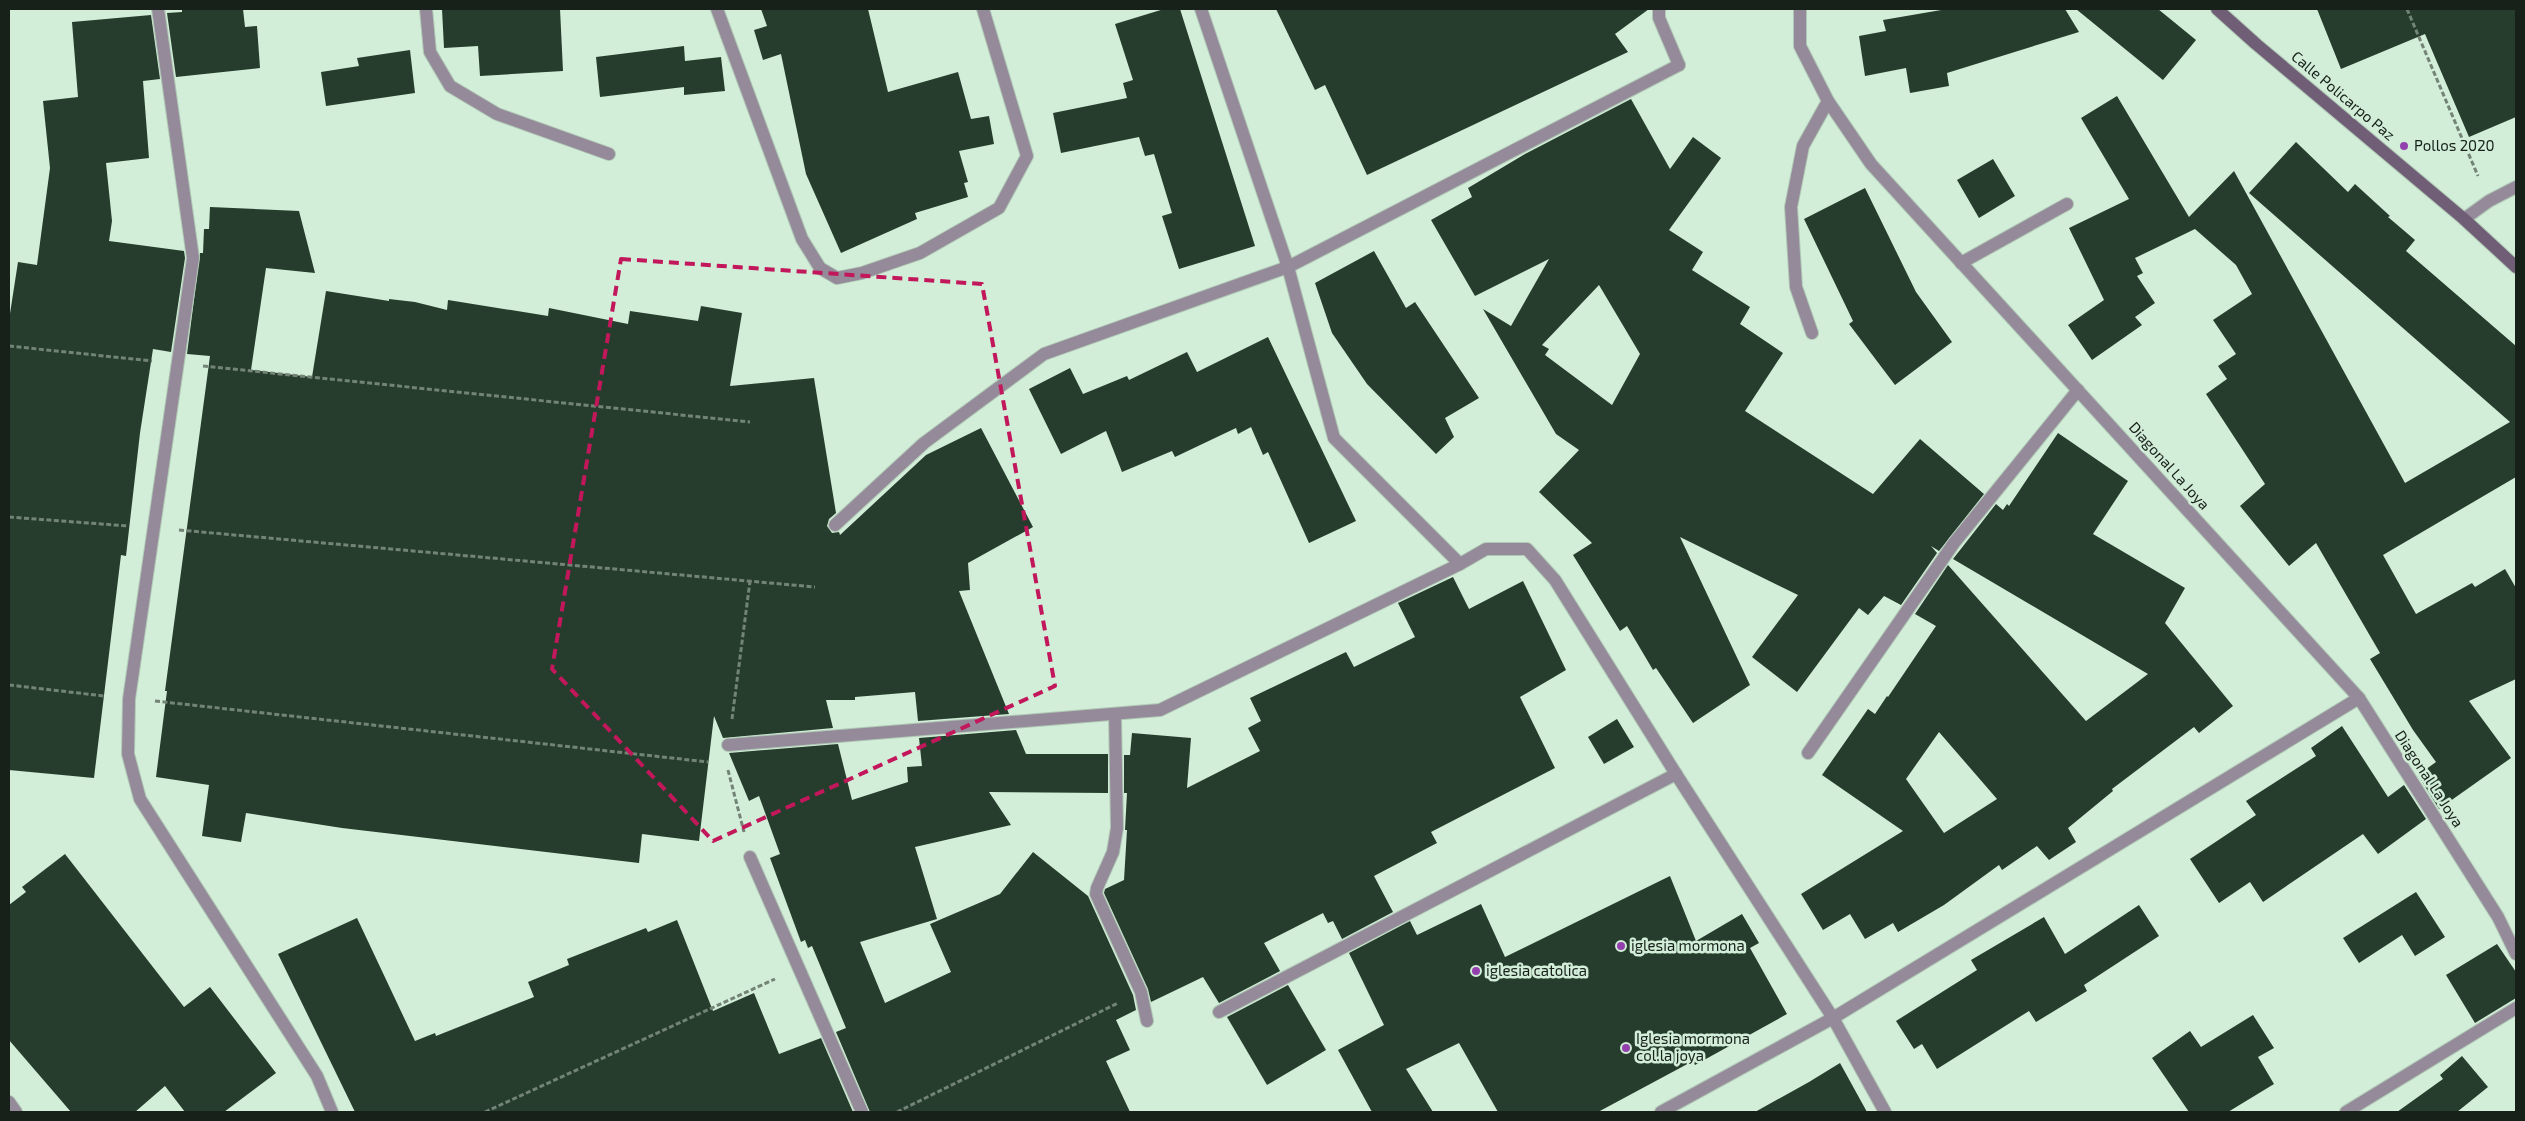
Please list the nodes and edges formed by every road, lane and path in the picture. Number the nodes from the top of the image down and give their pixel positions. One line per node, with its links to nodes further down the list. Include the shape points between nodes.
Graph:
1 (158, 9): 21 (street, via 193,258)
2 (426, 9): 11 (street, via 430,52 450,86 496,114)
3 (717, 9): 4 (street, via 802,239 820,268 837,278 920,253 999,208 1004,199 1027,156)
4 (983, 9)
5 (1201, 9): 17 (street)
6 (1658, 9): 17 (street, via 1679,65)
7 (1800, 9): 10 (street, Diagonal La Joya, via 1800,46)
8 (2217, 9): 15 (street, Calle Policarpo Paz)
9 (2407, 9): 13 (path)
10 (1828, 100): 16 (street, Diagonal La Joya, via 1871,164); 19 (street, via 1803,146 1791,207 1796,287)
11 (609, 154)
12 (2516, 187): 13 (street)
13 (2488, 200): 15 (street)
14 (2067, 204): 16 (street)
15 (2464, 219): 18 (street, Calle Policarpo Paz)
16 (1962, 264): 22 (street, Diagonal La Joya)
17 (1288, 267): 25 (street, via 1044,354 924,443); 27 (street, via 1334,438)
18 (2516, 267)
19 (1812, 333)
20 (9, 346): 21 (path)
21 (178, 363): 23 (path); 26 (street)
22 (2078, 390): 31 (street, Diagonal La Joya); 34 (street, via 1954,543)
23 (750, 422)
24 (9, 517): 26 (path)
25 (835, 525)
26 (154, 528): 28 (path); 30 (street)
27 (1460, 564): 32 (street, via 1160,710); 36 (street, via 1486,550 1527,549 1555,580)
28 (815, 587)
29 (9, 685): 30 (path)
30 (129, 698): 35 (path); 47 (street, via 128,754 140,799 317,1076)
31 (2359, 698): 38 (street, Diagonal La Joya, via 2498,917); 43 (street)
32 (1115, 715): 33 (street); 40 (street, via 1116,828 1113,852 1096,894)
33 (728, 745)
34 (1808, 753)
35 (717, 763)
36 (1676, 774): 42 (street); 43 (street)
37 (750, 857): 39 (street)
38 (2516, 954)
39 (799, 968): 48 (path); 49 (street)
40 (1141, 992): 44 (street); 50 (path)
41 (2516, 1008): 53 (street)
42 (1219, 1012)
43 (1833, 1018): 51 (street); 52 (street)
44 (1147, 1021)
45 (9, 1102): 46 (street)
46 (16, 1112)
47 (332, 1112)
48 (485, 1112)
49 (862, 1112)
50 (896, 1112)
51 (1661, 1112)
52 (1885, 1112)
53 (2346, 1112)

